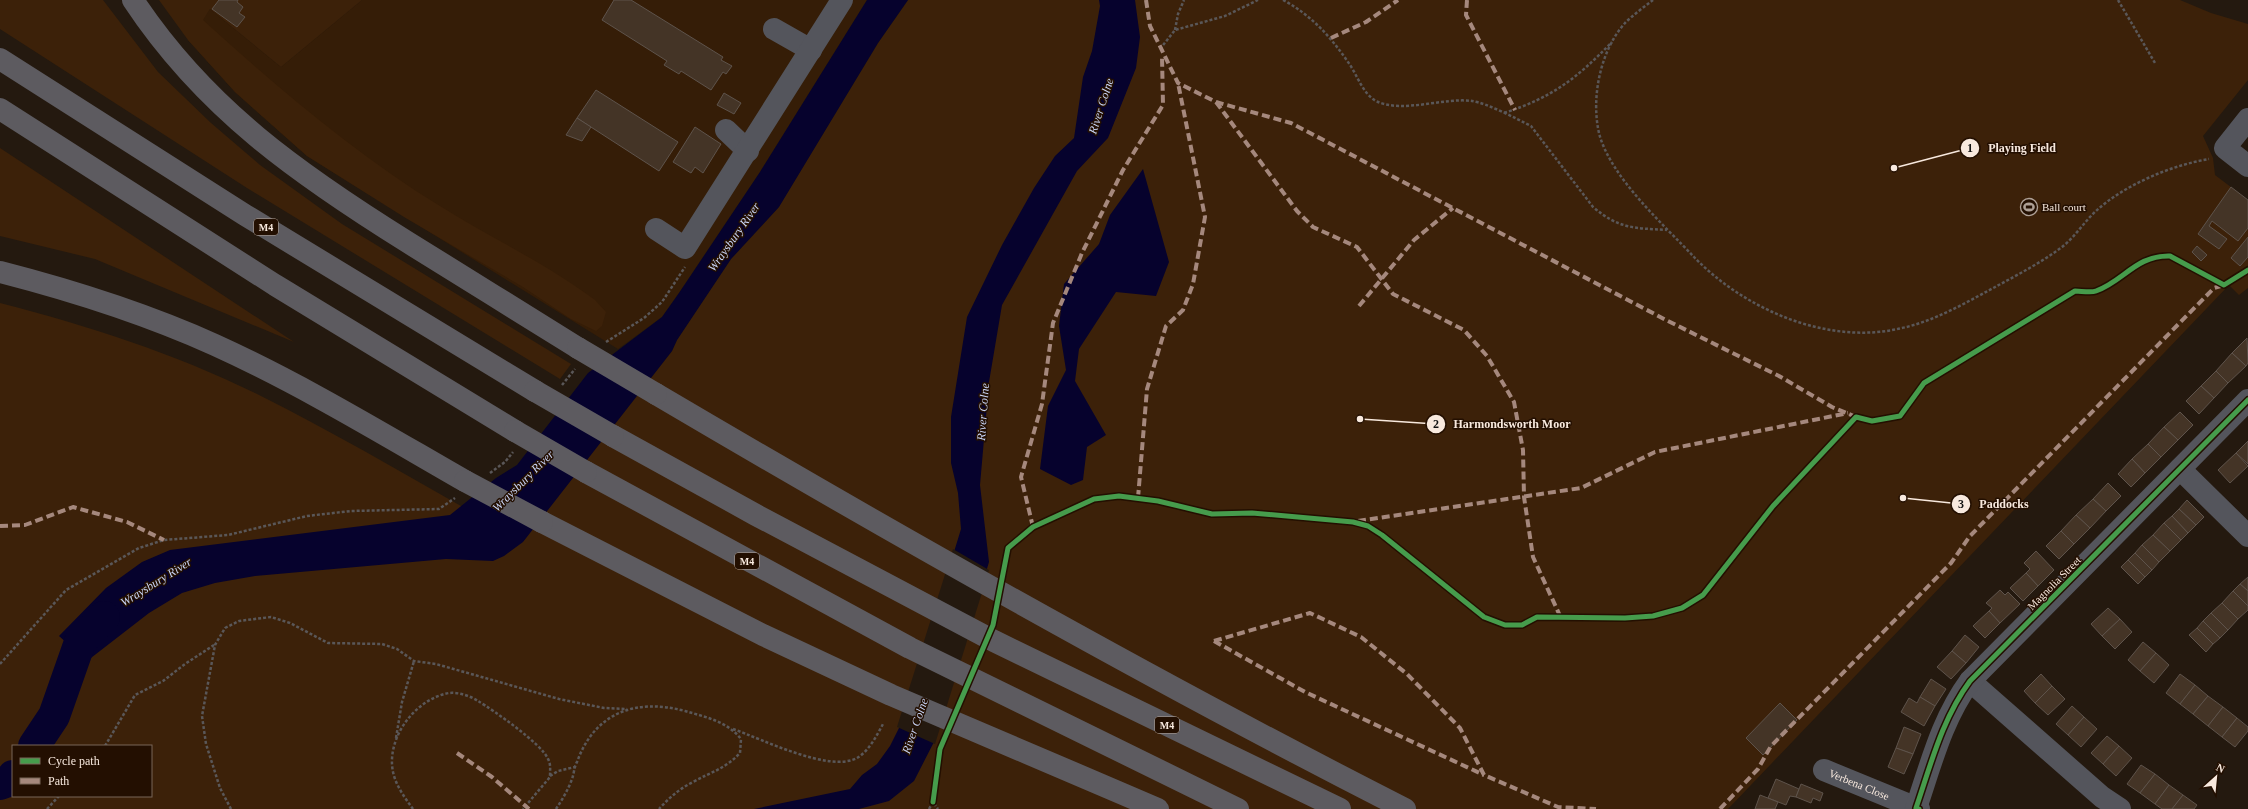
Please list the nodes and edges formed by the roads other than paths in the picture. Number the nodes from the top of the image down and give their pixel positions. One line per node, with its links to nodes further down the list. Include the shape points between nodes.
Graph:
1 (133, 0): 21 (highway, bridge, via 172,54 203,88 237,122 272,151 578,357 656,394 1005,595 1284,748)
2 (842, 0): 4 (street)
3 (774, 29): 4 (street)
4 (811, 50): 9 (street)
5 (0, 59): 20 (highway, M4, bridge, via 245,215 613,436 994,641)
6 (0, 109): 19 (highway, M4, bridge, via 514,440 586,472 979,684)
7 (2248, 119): 10 (street, via 2225,148)
8 (726, 130): 9 (street)
9 (748, 151): 11 (street, via 685,248)
10 (2248, 166)
11 (656, 229)
12 (0, 272): 18 (highway, bridge, via 124,308 216,345 317,397 461,488 542,522 763,635 891,695)
13 (2248, 400): 14 (street, Magnolia Street)
14 (2180, 469): 15 (street); 16 (street, Magnolia Street)
15 (2248, 536)
16 (1970, 681): 22 (street, Magnolia Street, via 1940,734); 23 (street, via 2102,797)
17 (1824, 770): 22 (street, Verbena Close)
18 (1158, 809)
19 (1238, 809)
20 (1340, 809)
21 (1405, 809)
22 (1917, 809)
23 (2120, 809)

